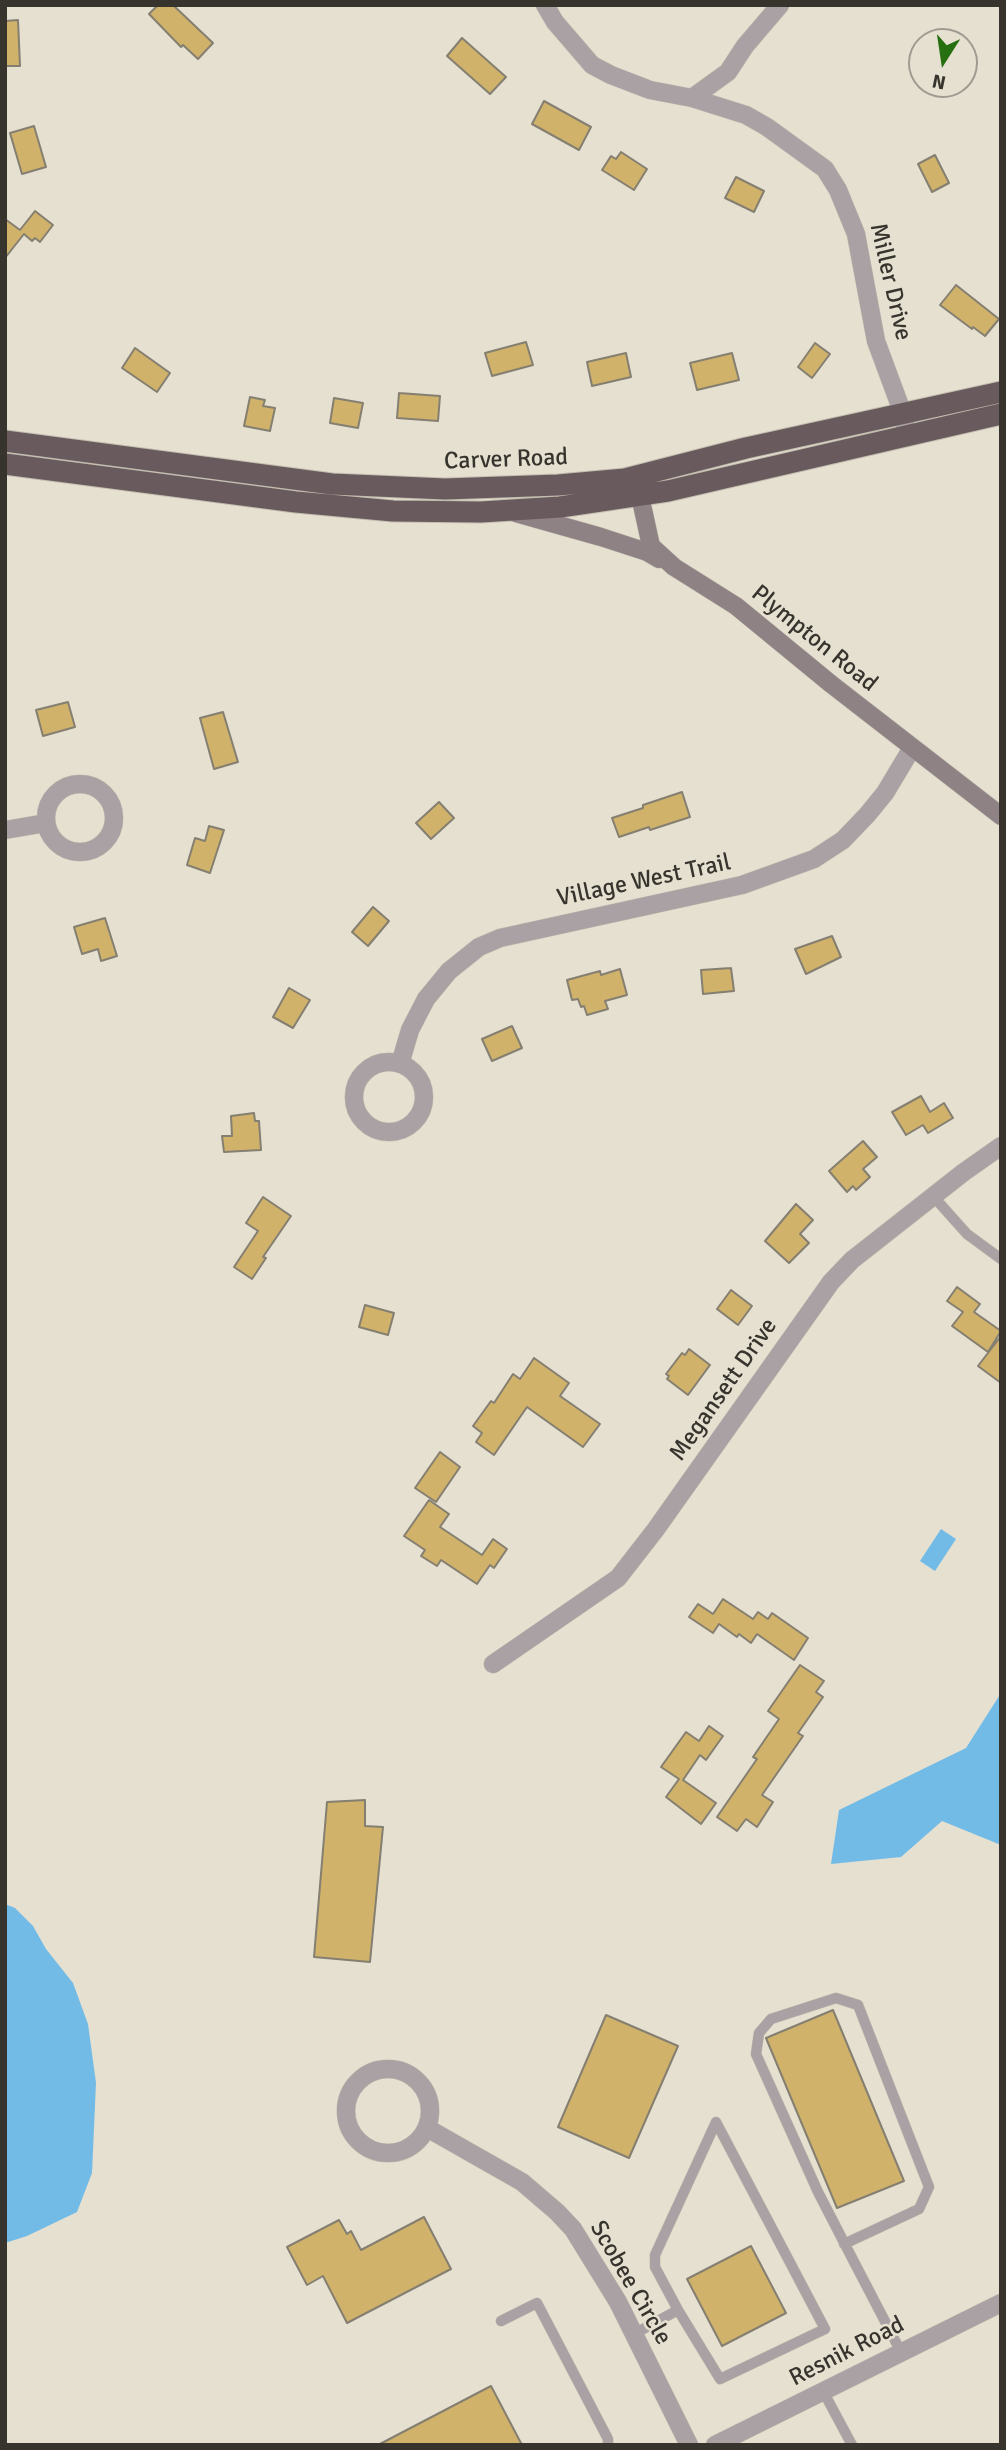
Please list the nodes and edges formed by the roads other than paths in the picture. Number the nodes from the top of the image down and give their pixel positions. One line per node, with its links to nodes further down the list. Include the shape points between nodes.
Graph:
1 (545, 5): 3 (street, Miller Drive, via 592,65 650,90)
2 (780, 5): 3 (street, via 728,72)
3 (692, 98): 6 (street, Miller Drive, via 746,115 825,169 856,234 876,341)
4 (1001, 392): 6 (highway, Carver Road)
5 (1001, 414): 6 (highway, Carver Road)
6 (905, 424): 9 (highway, Carver Road, via 746,448)
7 (5, 441): 9 (highway, Carver Road, via 370,487)
8 (5, 464): 10 (highway, Carver Road, via 345,507 442,513)
9 (638, 486): 10 (highway, Carver Road, via 572,505); 11 (main road, Plympton Road, via 651,546)
10 (508, 510): 11 (main road, via 613,540)
11 (674, 568): 12 (main road, Plympton Road, via 736,606)
12 (912, 748): 13 (main road, Plympton Road); 16 (street, Village West Trail, via 886,793 867,815 843,840 814,859 742,885 479,947 449,971 426,999)
13 (1001, 816)
14 (46, 823): 15 (street)
15 (5, 830)
16 (400, 1064)
17 (1001, 1146): 18 (street, Megansett Drive)
18 (933, 1196): 19 (lane, via 967,1234); 20 (street, Megansett Drive, via 831,1282 618,1578)
19 (1001, 1259)
20 (492, 1664)
21 (427, 2129): 21 (street, via 427,2095 418,2081 404,2072 387,2069 371,2073 352,2090 346,2106 348,2122 369,2148 385,2153 402,2151); 26 (street, Scobee Circle, via 522,2182 557,2212 590,2255)
22 (844, 2244): 22 (lane, via 756,2054 759,2033 771,2019 836,1998 858,2005 929,2188 919,2209); 27 (lane)
23 (1001, 2303): 27 (street, Resnik Road)
24 (678, 2310): 24 (lane, via 720,2379 825,2329 716,2122 655,2255 655,2267); 26 (lane)
25 (501, 2321): 29 (lane, via 537,2303)
26 (634, 2334): 30 (street, Scobee Circle)
27 (901, 2352): 28 (street, Resnik Road)
28 (823, 2391): 31 (street, Resnik Road); 32 (lane)
29 (608, 2445)
30 (689, 2445)
31 (715, 2445)
32 (852, 2445)

